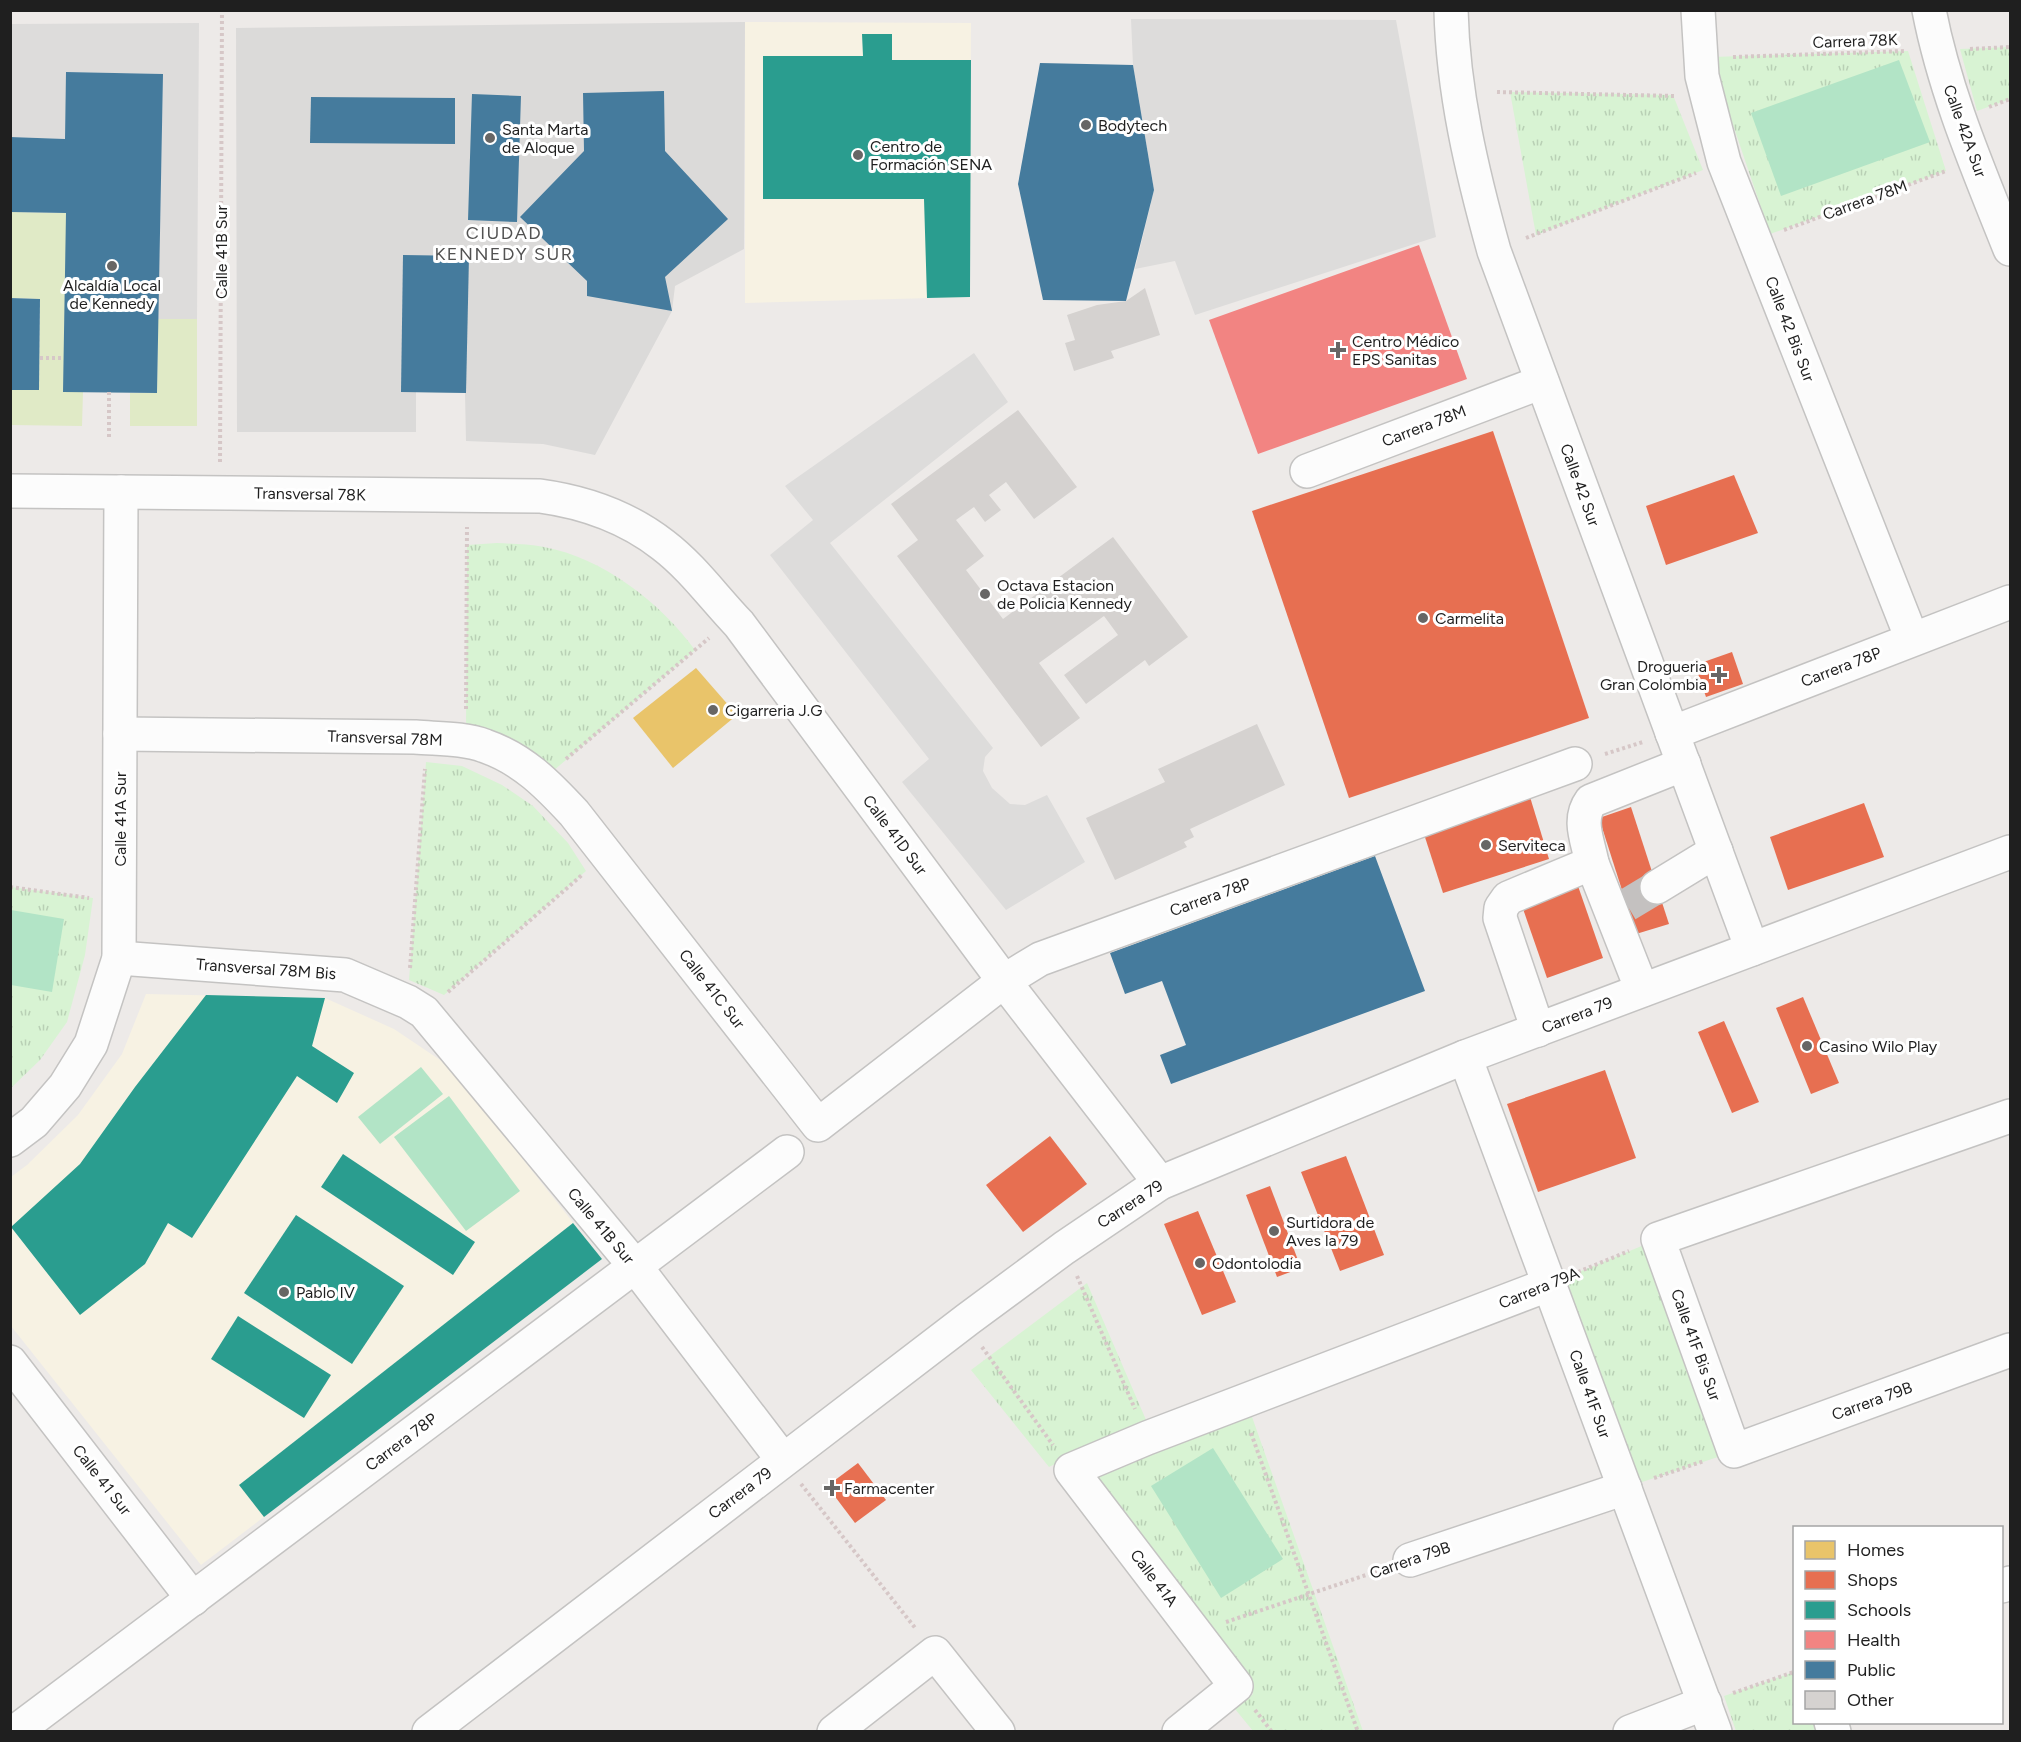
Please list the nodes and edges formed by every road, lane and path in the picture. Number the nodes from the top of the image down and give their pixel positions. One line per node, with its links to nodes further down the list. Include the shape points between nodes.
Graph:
1 (222, 10): 23 (path, Calle 41B Sur)
2 (1451, 10): 17 (street, Calle 42 Sur, via 1459,102 1481,205)
3 (1698, 10): 7 (street, Calle 42 Bis Sur)
4 (1929, 10): 6 (street, Calle 42A Sur)
5 (2010, 47): 6 (path, Carrera 78K)
6 (1937, 50): 7 (path, Carrera 78K); 10 (street, Calle 42A Sur)
7 (1700, 59): 9 (street, Calle 42 Bis Sur)
8 (1497, 92): 9 (path)
9 (1707, 98): 11 (street, Calle 42 Bis Sur)
10 (1975, 160): 13 (path, Carrera 78M); 14 (street, Calle 42A Sur)
11 (1724, 162): 12 (path); 13 (street, Calle 42 Bis Sur)
12 (1526, 238)
13 (1755, 240): 28 (street, Calle 42 Bis Sur)
14 (2010, 249)
15 (39, 358): 16 (path)
16 (63, 358)
17 (1542, 382): 20 (street, Carrera 78M); 31 (street, Calle 42 Sur)
18 (109, 392): 19 (path)
19 (109, 437)
20 (1307, 471)
21 (10, 491): 22 (street, Transversal 78K)
22 (121, 492): 23 (street, Transversal 78K); 29 (street, Calle 41A Sur)
23 (219, 493): 24 (street, Transversal 78K)
24 (467, 495): 25 (street, Transversal 78K, via 540,496 570,500); 32 (path)
25 (606, 513): 27 (street, Calle 41D Sur, via 663,545)
26 (2010, 602): 28 (street, Carrera 78P)
27 (733, 618): 35 (path); 45 (street, Calle 41D Sur)
28 (1912, 639): 31 (street, Carrera 78P)
29 (120, 734): 30 (street, Transversal 78M); 42 (street, Calle 41A Sur)
30 (428, 738): 32 (street, Transversal 78M); 47 (path)
31 (1657, 738): 33 (path); 34 (street, Calle 42 Sur)
32 (467, 742): 35 (street, Transversal 78M, via 515,759)
33 (1575, 764): 45 (street, Carrera 78P, via 1040,959)
34 (1684, 764): 36 (street, Calle 42 Sur); 39 (street, via 1591,801 1583,819)
35 (543, 779): 38 (street, Transversal 78M)
36 (1716, 851): 41 (street); 43 (street, Calle 42 Sur)
37 (2010, 852): 43 (street, Carrera 79)
38 (605, 854): 47 (path); 51 (street, Calle 41C Sur)
39 (1592, 863): 46 (street, via 1619,909); 48 (street, via 1508,898 1501,908 1500,918)
40 (10, 886): 42 (path)
41 (1657, 886)
42 (120, 901): 44 (street, Calle 41A Sur)
43 (1752, 949): 46 (street, Carrera 79)
44 (119, 958): 47 (street, Transversal 78M Bis, via 345,975); 52 (street, Calle 41A Sur, via 91,1044 65,1086)
45 (1004, 981): 51 (street, Carrera 78P); 54 (street, Calle 41D Sur)
46 (1642, 990): 48 (street, Carrera 79)
47 (416, 1007): 56 (street, Calle 41B Sur)
48 (1538, 1030): 49 (street, Carrera 79)
49 (1465, 1057): 54 (street, Carrera 79); 58 (street, Calle 41F Sur)
50 (2010, 1116): 55 (street)
51 (818, 1125)
52 (22, 1131)
53 (787, 1152): 56 (street, Carrera 78P)
54 (1160, 1183): 66 (street, Carrera 79, via 1064,1248)
55 (1658, 1239): 58 (path, Carrera 79A); 64 (street, Calle 41F Bis Sur)
56 (635, 1266): 66 (street, Calle 41B Sur); 70 (street, Carrera 78P)
57 (1076, 1274): 63 (path)
58 (1550, 1284): 62 (street, Carrera 79A); 67 (street, Calle 41F Sur)
59 (980, 1344): 65 (path)
60 (2010, 1350): 64 (street, Carrera 79B)
61 (10, 1362): 70 (street, Calle 41 Sur)
62 (1240, 1402): 63 (street, Carrera 79A); 69 (path)
63 (1147, 1438): 65 (street, Carrera 79A)
64 (1734, 1451): 67 (path)
65 (1071, 1470): 71 (street, Calle 41A)
66 (791, 1472): 72 (path); 76 (street, Carrera 79)
67 (1625, 1488): 68 (street, Carrera 79B); 74 (street, Calle 41F Sur)
68 (1410, 1560): 69 (path, Carrera 79B)
69 (1309, 1594): 71 (path, Carrera 79B); 80 (path)
70 (193, 1599): 75 (street, Carrera 78P)
71 (1196, 1633): 79 (street, Calle 41A, via 1236,1686)
72 (935, 1653): 77 (street); 78 (street)
73 (1793, 1673): 74 (path)
74 (1710, 1717): 81 (street)
75 (13, 1730)
76 (429, 1731)
77 (834, 1731)
78 (998, 1731)
79 (1179, 1731)
80 (1358, 1731)
81 (1630, 1731)

